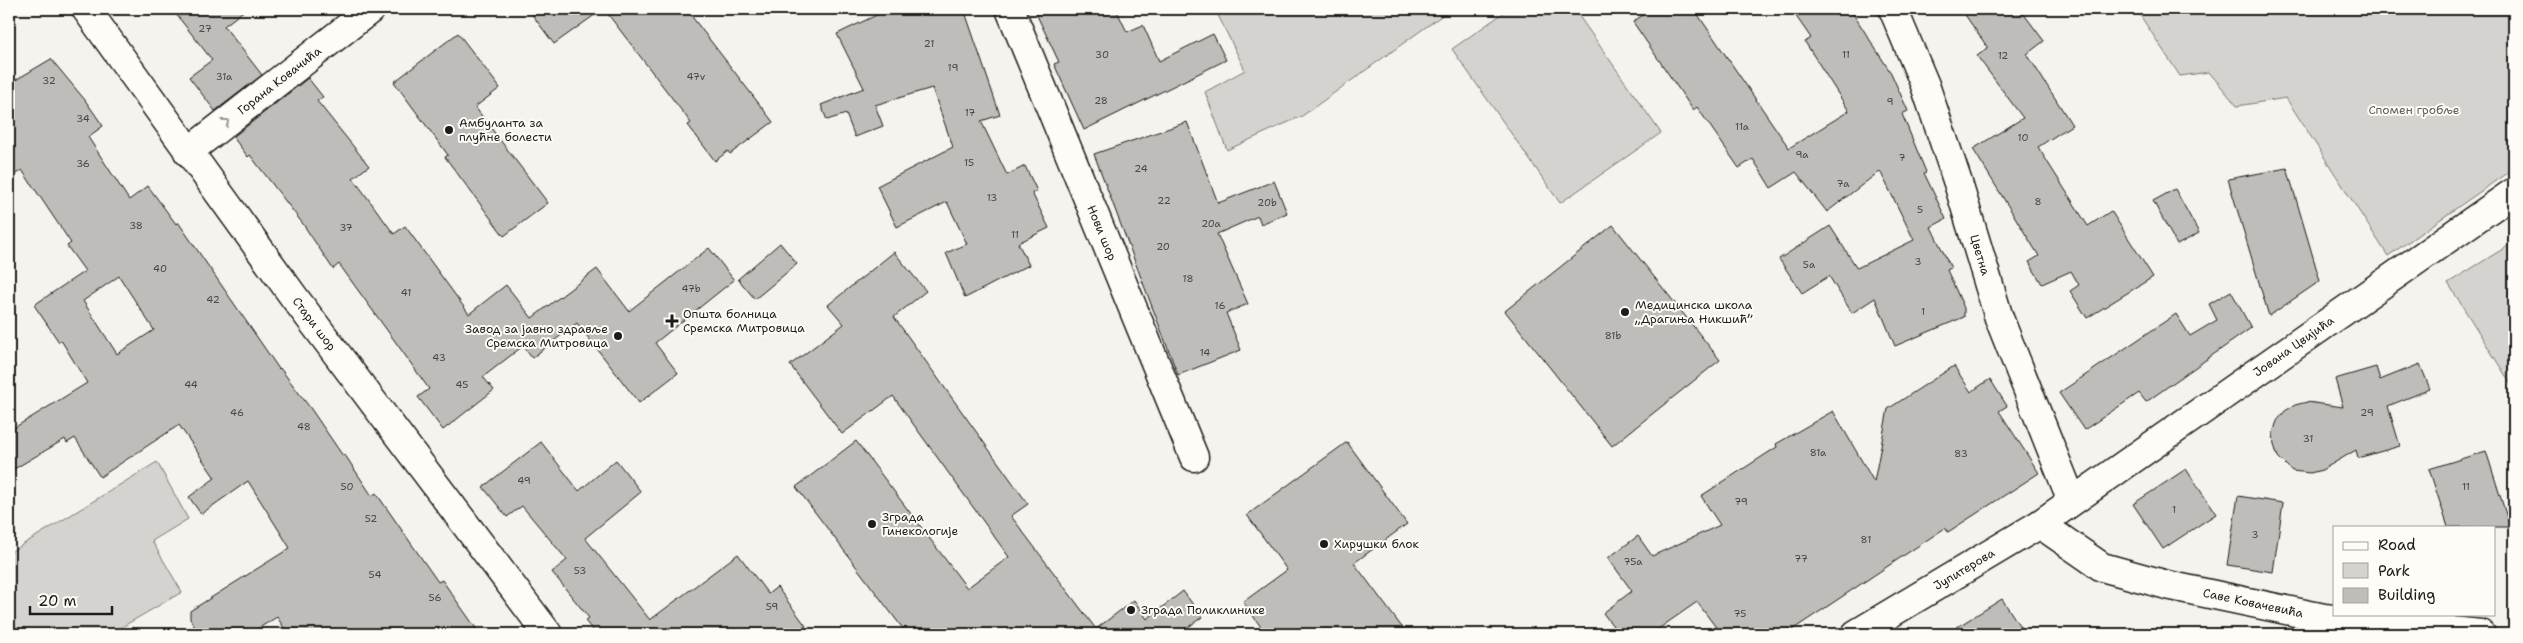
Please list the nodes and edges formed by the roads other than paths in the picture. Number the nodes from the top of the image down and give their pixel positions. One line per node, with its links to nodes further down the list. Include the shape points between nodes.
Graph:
1 (86, 9): 5 (street, Стари шор)
2 (371, 9): 5 (street, Горана Ковачића, one-way to 2)
3 (1010, 9): 7 (street, Нови шор)
4 (1893, 9): 8 (street, Цветна, via 1925,85 1999,318)
5 (188, 152): 10 (street, Стари шор)
6 (2514, 192): 8 (street, Јована Цвијића)
7 (1194, 457)
8 (2072, 501): 9 (street, Јупитерова)
9 (2040, 524): 11 (street, Јупитерова); 12 (street, Саве Ковачевића, via 2102,567 2167,586 2324,618)
10 (548, 634)
11 (1856, 634)
12 (2481, 634)

